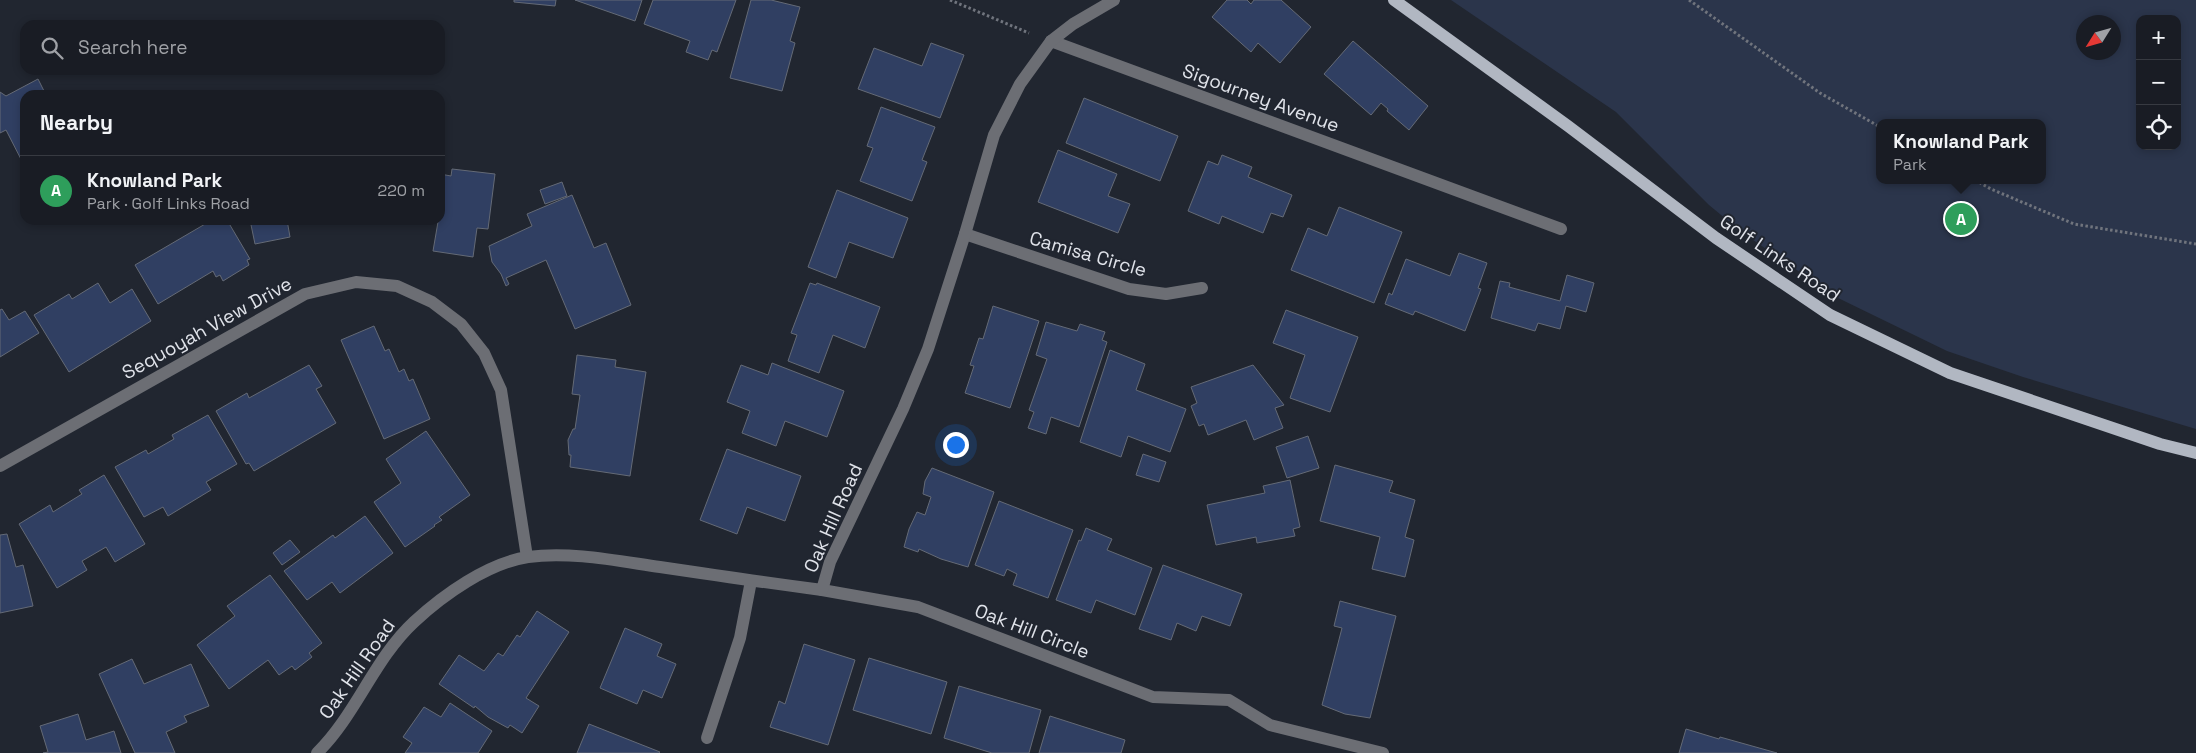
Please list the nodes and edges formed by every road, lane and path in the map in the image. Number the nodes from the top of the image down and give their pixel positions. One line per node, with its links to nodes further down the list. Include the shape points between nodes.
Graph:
1 (950, 0): 5 (path)
2 (1114, 0): 5 (street, Oak Hill Road)
3 (1394, 0): 12 (main road, Golf Links Road, via 1716,238 1830,315 1950,372 2160,444)
4 (1689, 0): 6 (path, via 1820,93)
5 (1050, 41): 8 (street, Sigourney Avenue); 9 (street, Oak Hill Road, via 1020,84 994,135)
6 (1876, 125)
7 (1982, 184): 10 (path, via 2074,224)
8 (1561, 229)
9 (965, 234): 11 (street, Camisa Circle, via 1129,289 1166,294); 16 (street, Oak Hill Road, via 928,349 830,562)
10 (2196, 244)
11 (1202, 288)
12 (2196, 453)
13 (0, 466): 14 (street, Sequoyah View Drive, via 305,294 356,282 397,286 432,302 461,324 484,353 501,390)
14 (527, 557): 15 (street, Oak Hill Road, via 587,556); 18 (street, Oak Hill Road, via 487,570 448,593 412,623 330,740)
15 (751, 581): 16 (street, Oak Hill Road); 17 (street, via 740,638)
16 (822, 590): 19 (street, Oak Hill Circle, via 918,607 1153,697 1229,700 1270,725)
17 (707, 738)
18 (317, 753)
19 (1383, 753)

